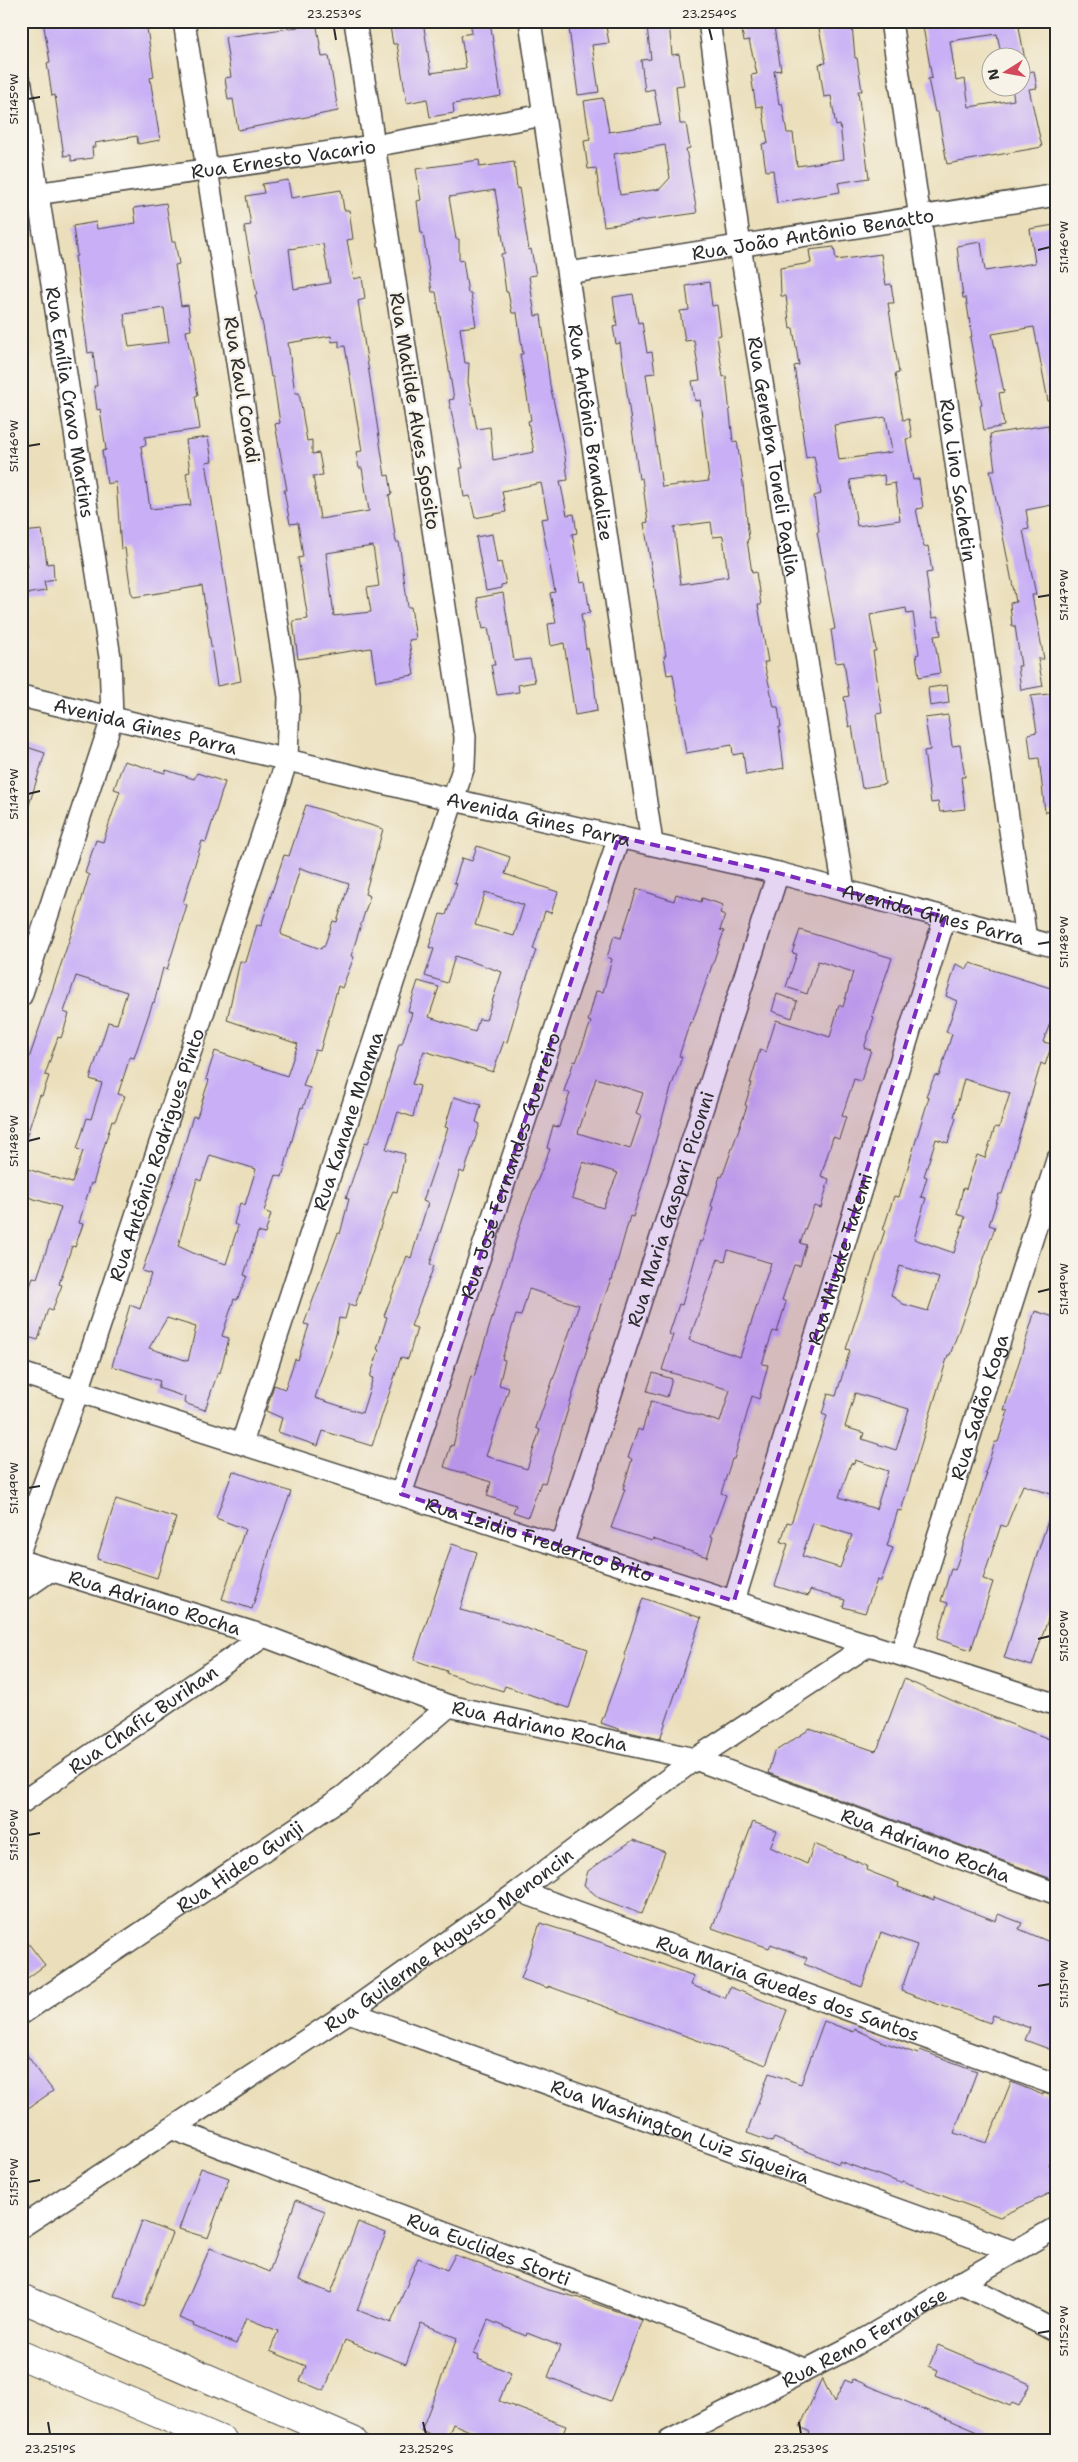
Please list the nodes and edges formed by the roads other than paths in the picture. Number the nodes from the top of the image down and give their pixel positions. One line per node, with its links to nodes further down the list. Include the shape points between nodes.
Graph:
1 (184, 21): 9 (street, Rua Raul Coradi)
2 (355, 21): 8 (street, Rua Matilde Alves Sposito)
3 (530, 21): 7 (street, Rua Antônio Brandalize)
4 (709, 21): 13 (street, Rua Genebra Toneli Paglia)
5 (891, 21): 12 (street, Rua Lino Sachetin)
6 (21, 86): 10 (street, Rua Emília Cravo Martins)
7 (544, 115): 8 (street, Rua Ernesto Vacario); 14 (street, Rua Antônio Brandalize)
8 (373, 146): 9 (street, Rua Ernesto Vacario); 18 (street, Rua Matilde Alves Sposito, via 465,737 464,766)
9 (208, 171): 10 (street, Rua Ernesto Vacario); 17 (street, Rua Raul Coradi, via 289,697)
10 (29, 195): 16 (street, Rua Emília Cravo Martins, via 110,657)
11 (1057, 195): 12 (street, Rua João Antônio Benatto)
12 (919, 219): 13 (street, Rua João Antônio Benatto); 24 (street, Rua Lino Sachetin)
13 (740, 246): 14 (street, Rua João Antônio Benatto); 22 (street, Rua Genebra Toneli Paglia)
14 (568, 273): 20 (street, Rua Antônio Brandalize)
15 (21, 696): 16 (street, Avenida Gines Parra)
16 (112, 719): 17 (street, Avenida Gines Parra); 26 (street)
17 (286, 760): 18 (street, Avenida Gines Parra); 29 (street, Rua Antônio Rodrigues Pinto)
18 (454, 800): 19 (street, Avenida Gines Parra); 30 (street, Rua Kanane Monma)
19 (619, 836): 20 (street, Avenida Gines Parra); 31 (street, Rua José Fernandes Guerreiro)
20 (652, 843): 21 (street, Avenida Gines Parra)
21 (778, 873): 22 (street, Avenida Gines Parra); 32 (street, Rua Maria Gaspari Piconni)
22 (844, 890): 23 (street, Avenida Gines Parra)
23 (945, 917): 24 (street, Avenida Gines Parra); 37 (street, Rua Miyake Takemi)
24 (1026, 939): 25 (street, Avenida Gines Parra)
25 (1057, 947)
26 (21, 996)
27 (1057, 1160): 40 (street, Rua Sadão Koga)
28 (21, 1373): 29 (street, Rua Izidio Frederico Brito)
29 (78, 1391): 30 (street, Rua Izidio Frederico Brito); 33 (street, Rua Antônio Rodrigues Pinto)
30 (242, 1443): 31 (street, Rua Izidio Frederico Brito)
31 (402, 1494): 32 (street, Rua Izidio Frederico Brito)
32 (562, 1546): 37 (street, Rua Izidio Frederico Brito)
33 (21, 1547)
34 (21, 1560): 35 (street, Rua Adriano Rocha)
35 (51, 1570): 36 (street); 38 (street, Rua Adriano Rocha)
36 (21, 1591)
37 (734, 1601): 39 (street, Rua Izidio Frederico Brito)
38 (264, 1636): 42 (street, Rua Adriano Rocha); 44 (street, Rua Chafic Burihan)
39 (870, 1644): 40 (street, Rua Izidio Frederico Brito); 43 (street, Rua Guilerme Augusto Menoncin)
40 (901, 1654): 41 (street, Rua Izidio Frederico Brito)
41 (1057, 1705)
42 (449, 1706): 43 (street, Rua Adriano Rocha); 48 (street, Rua Hideo Gunji, via 344,1796)
43 (695, 1759): 45 (street, Rua Guilerme Augusto Menoncin); 46 (street, Rua Adriano Rocha)
44 (21, 1803)
45 (519, 1891): 47 (street, Rua Guilerme Augusto Menoncin); 49 (street, Rua Maria Guedes dos Santos)
46 (1057, 1894)
47 (349, 2012): 50 (street, Rua Guilerme Augusto Menoncin); 53 (street, Rua Washington Luiz Siqueira)
48 (21, 2014)
49 (1057, 2086)
50 (173, 2129): 51 (street, Rua Guilerme Augusto Menoncin); 58 (street, Rua Euclides Storti)
51 (21, 2227)
52 (1057, 2227): 53 (street, Rua Remo Ferrarese)
53 (1012, 2251): 54 (street, Rua Remo Ferrarese)
54 (960, 2282): 56 (street); 58 (street, Rua Remo Ferrarese, via 849,2348)
55 (21, 2298): 60 (street)
56 (1057, 2332)
57 (21, 2355): 59 (street)
58 (805, 2369): 61 (street, Rua Remo Ferrarese)
59 (223, 2441)
60 (353, 2441)
61 (669, 2441)

